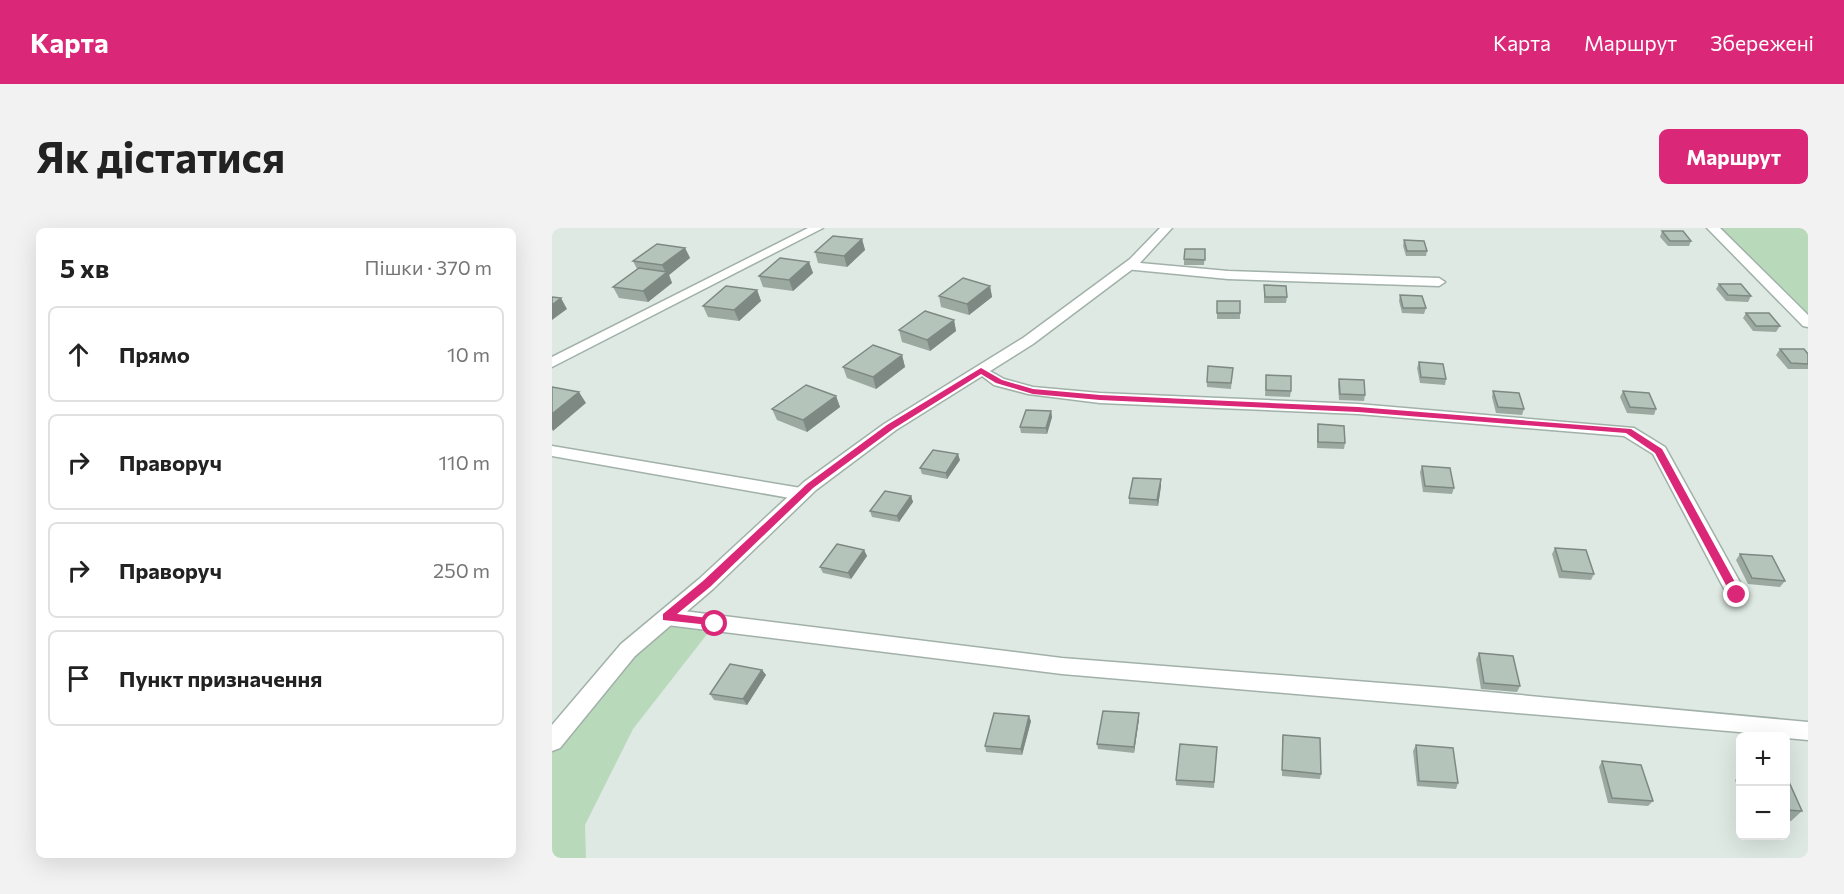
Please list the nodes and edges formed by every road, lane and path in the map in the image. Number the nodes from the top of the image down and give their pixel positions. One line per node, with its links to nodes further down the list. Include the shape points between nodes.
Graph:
1 (817, 228): 7 (street)
2 (1166, 228): 4 (street)
3 (1713, 228): 6 (street)
4 (1129, 266): 5 (street, via 1228,275); 8 (street, via 1028,341)
5 (1439, 282)
6 (1808, 323)
7 (552, 363)
8 (981, 370): 10 (street, via 890,427); 11 (street, via 999,382 1033,391 1100,398 1358,409 1628,431 1659,451)
9 (552, 452): 10 (street)
10 (801, 494): 12 (street)
11 (1737, 595)
12 (667, 617): 13 (street, via 1062,666); 14 (street, via 628,650)
13 (1808, 731)
14 (552, 741)

